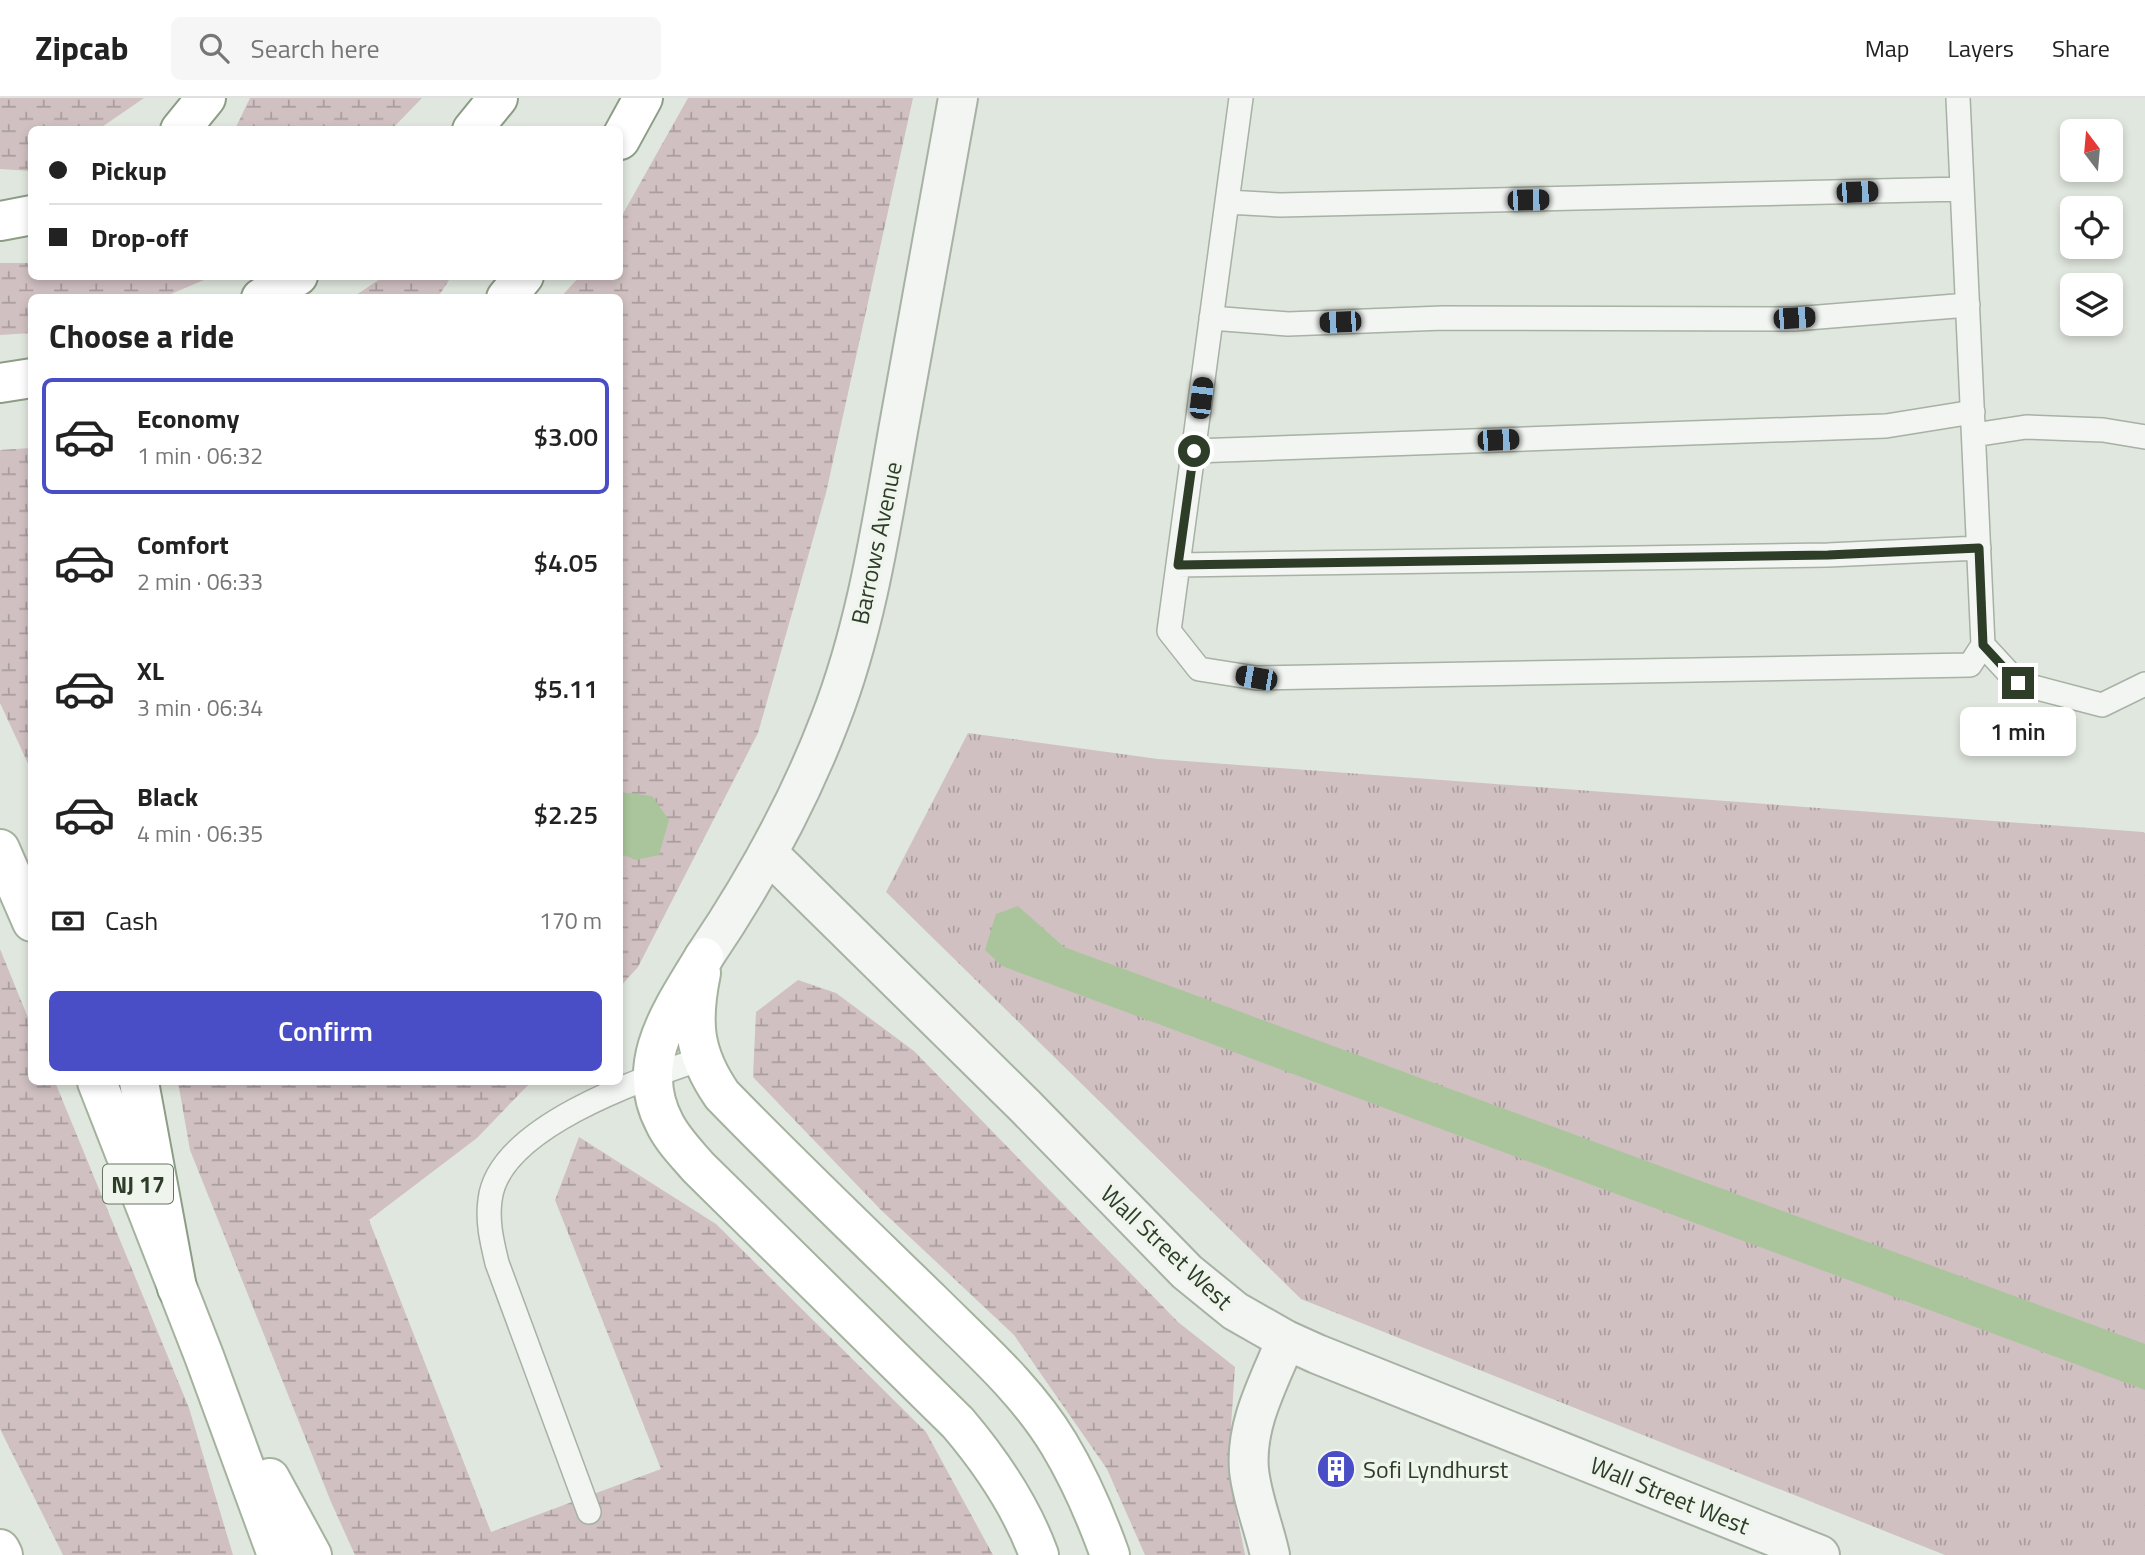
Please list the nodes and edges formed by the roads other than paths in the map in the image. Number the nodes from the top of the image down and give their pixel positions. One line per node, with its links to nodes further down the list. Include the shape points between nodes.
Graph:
1 (206, 98): 7 (main road)
2 (498, 98): 8 (main road)
3 (643, 98): 9 (main road)
4 (958, 98): 31 (street, Barrows Avenue, via 862,614 831,717)
5 (1241, 98): 11 (lane)
6 (1958, 98): 10 (lane)
7 (183, 126)
8 (475, 126)
9 (623, 135)
10 (1962, 189): 11 (lane, via 1294,205); 18 (lane)
11 (1227, 202): 19 (lane)
12 (28, 216): 13 (main road)
13 (0, 221)
14 (291, 280): 16 (main road)
15 (521, 280): 17 (main road)
16 (268, 294)
17 (509, 294)
18 (1968, 305): 19 (lane, via 1794,318 1443,318 1288,324); 22 (lane)
19 (1211, 318): 25 (lane)
20 (28, 379): 21 (main road)
21 (0, 383)
22 (1973, 412): 23 (lane); 25 (lane, via 1886,426)
23 (1974, 435): 24 (lane, via 2026,427); 26 (lane)
24 (2145, 437)
25 (1194, 451): 27 (lane)
26 (1979, 548): 27 (lane); 28 (lane)
27 (1178, 565): 28 (lane, via 1170,631 1199,668 1256,678 1970,665)
28 (1983, 645): 29 (lane, via 2018,683 2102,705)
29 (2145, 684)
30 (0, 849): 32 (main road)
31 (768, 853): 33 (street, Barrows Avenue); 39 (street, Wall Street West, via 1187,1272 1235,1311)
32 (28, 913)
33 (704, 957): 34 (main road, via 696,1010); 35 (main road, via 670,1016 656,1048)
34 (701, 1059): 35 (lane); 47 (main road, via 722,1095 1035,1409 1078,1479)
35 (651, 1076): 41 (lane, via 578,1108 541,1132 502,1169 490,1197 489,1232 497,1263); 46 (main road, via 655,1100 680,1146 958,1423 1002,1480)
36 (98, 1085): 38 (main road, NJ 17)
37 (140, 1085): 38 (main road)
38 (177, 1288): 40 (main road, NJ 17)
39 (1286, 1340): 48 (street, via 1255,1416 1248,1452); 49 (street, Wall Street West)
40 (204, 1356): 44 (main road, NJ 17); 45 (main road)
41 (589, 1512)
42 (0, 1549): 43 (main road)
43 (3, 1555)
44 (277, 1555)
45 (312, 1555)
46 (1039, 1555)
47 (1110, 1555)
48 (1270, 1555)
49 (1820, 1555)

